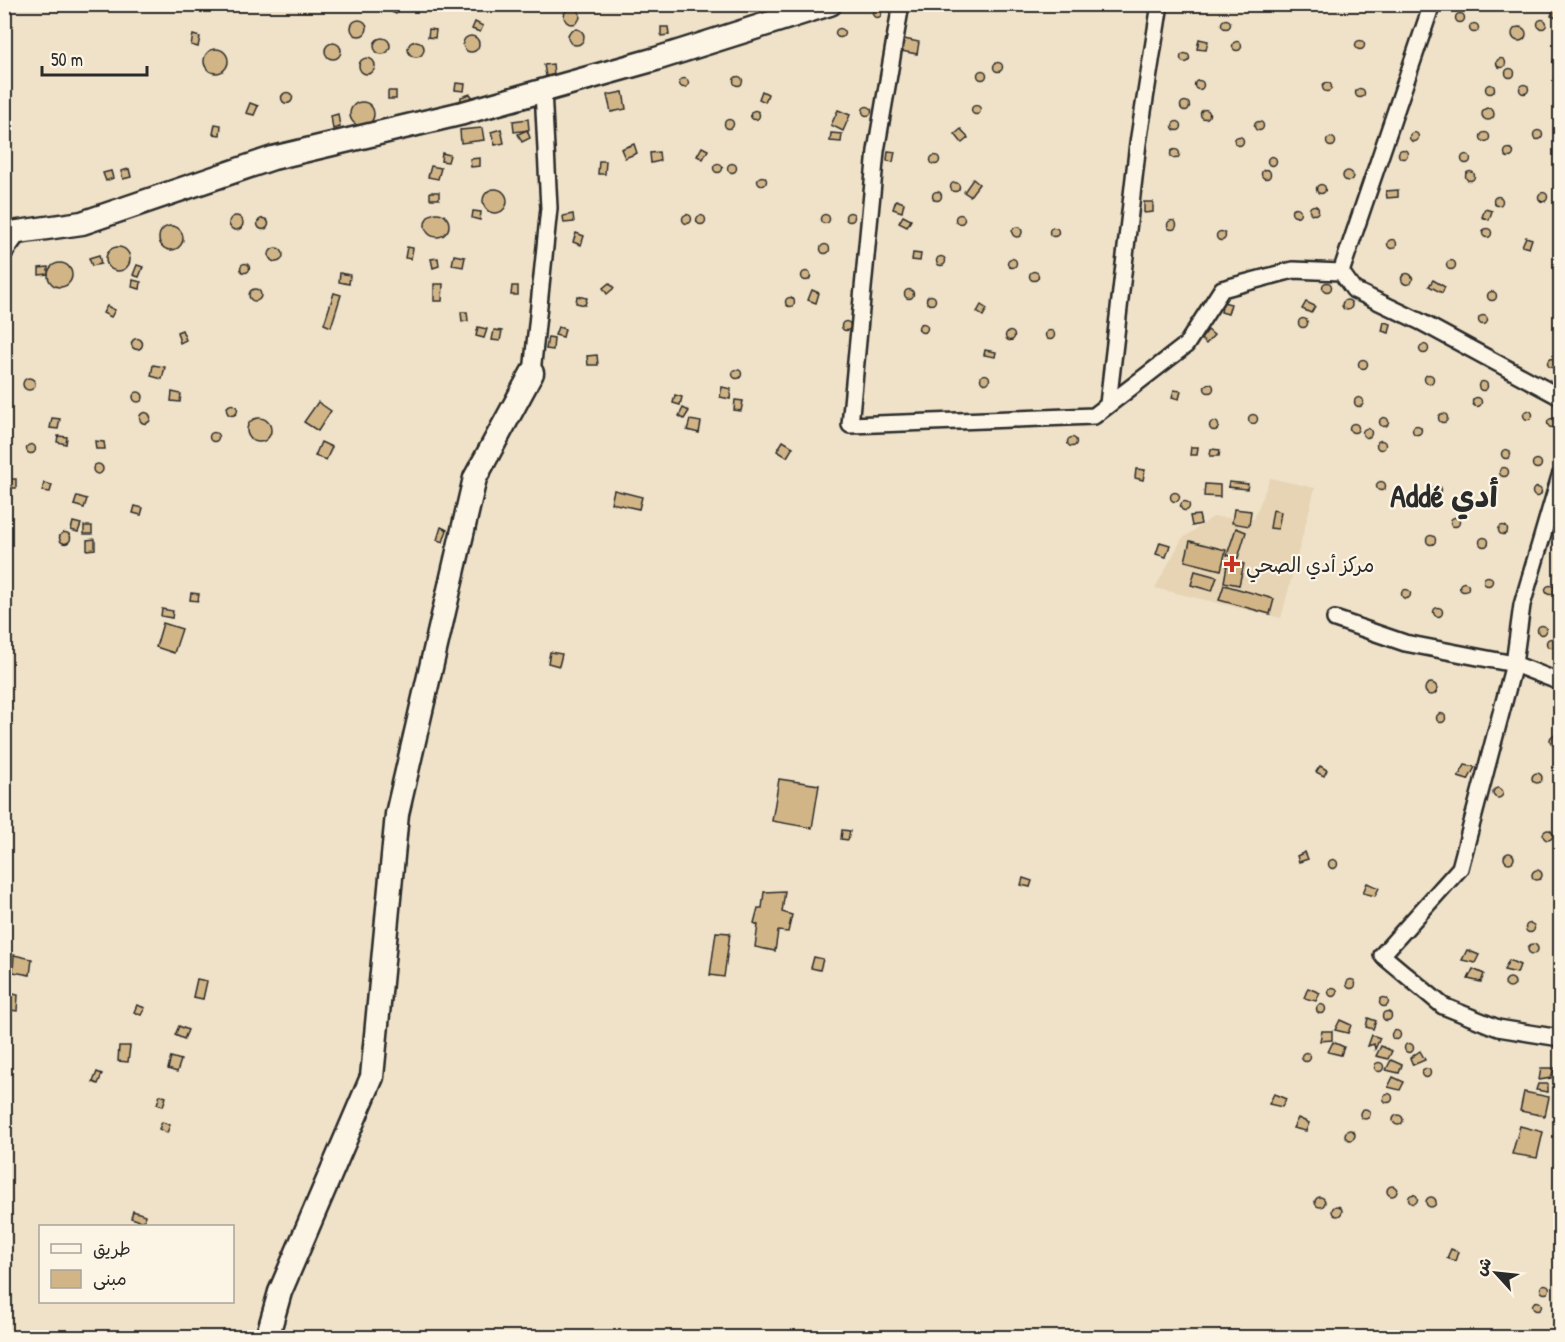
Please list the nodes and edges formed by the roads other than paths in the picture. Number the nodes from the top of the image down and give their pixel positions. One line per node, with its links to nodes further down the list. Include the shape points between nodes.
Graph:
1 (830, 4): 5 (street)
2 (901, 4): 11 (street, via 876,151 850,425 1094,416)
3 (1160, 4): 11 (street, via 1138,143)
4 (1432, 4): 8 (street)
5 (543, 90): 6 (street, via 273,158 82,223); 9 (street, via 549,208)
6 (12, 233): 7 (street)
7 (4, 253)
8 (1341, 273): 10 (street, via 1354,290); 11 (street, via 1293,270 1222,289 1186,345)
9 (532, 373): 17 (street, via 475,478 400,802 372,1077 280,1292)
10 (1560, 396)
11 (1108, 404)
12 (1560, 476): 14 (street, via 1522,605)
13 (1335, 619): 14 (street, via 1405,643)
14 (1514, 664): 15 (street); 16 (street, via 1461,868 1382,955 1443,1006 1498,1028)
15 (1560, 681)
16 (1560, 1038)
17 (267, 1338)

